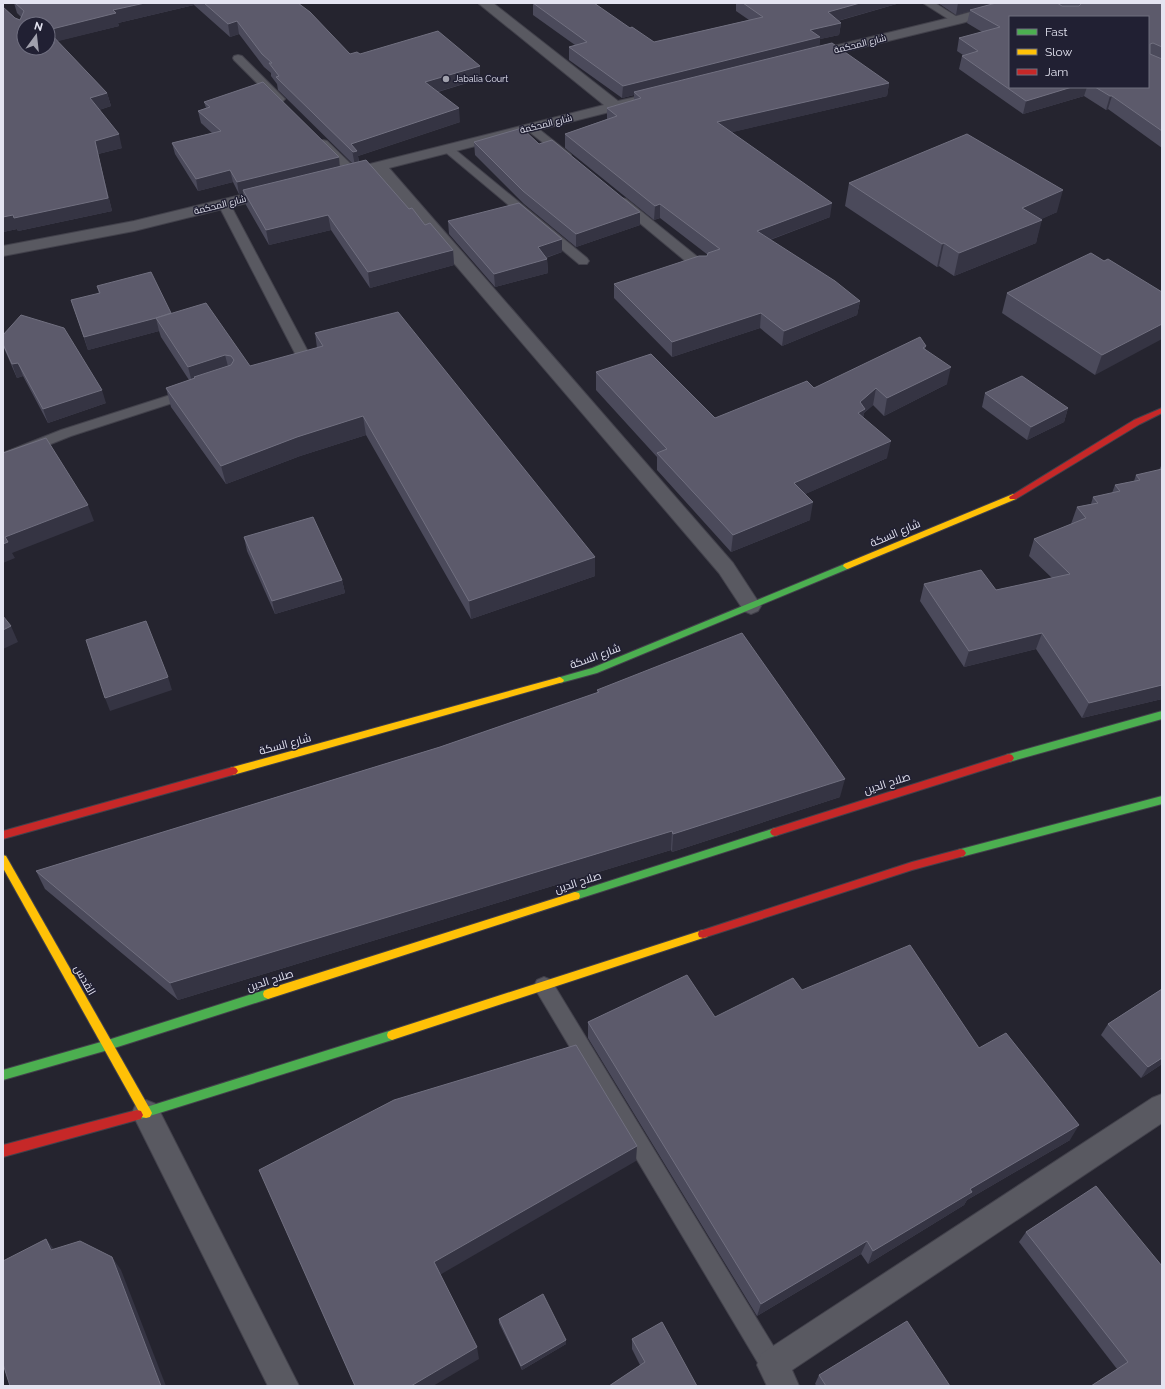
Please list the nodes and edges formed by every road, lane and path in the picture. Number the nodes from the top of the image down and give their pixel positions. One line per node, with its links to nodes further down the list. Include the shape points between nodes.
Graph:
1 (485, 3): 8 (street)
2 (928, 3): 4 (lane)
3 (1016, 3): 4 (street, شارع المحكمة)
4 (957, 20): 6 (street, شارع المحكمة)
5 (238, 58): 9 (lane)
6 (796, 60)
7 (652, 96): 8 (street, شارع المحكمة)
8 (616, 106): 10 (street, شارع المحكمة)
9 (287, 107)
10 (531, 128): 12 (street, شارع المحكمة); 13 (lane)
11 (314, 134): 15 (lane)
12 (448, 149): 14 (street, شارع المحكمة); 21 (lane)
13 (573, 162)
14 (379, 166): 15 (street, شارع المحكمة); 27 (street, via 726,568)
15 (352, 173): 16 (street, شارع المحكمة)
16 (330, 178)
17 (284, 189): 19 (street, شارع المحكمة)
18 (616, 196): 22 (lane)
19 (224, 204): 20 (street, شارع المحكمة, via 134,226); 23 (lane)
20 (3, 251)
21 (583, 261)
22 (700, 266)
23 (307, 363)
24 (208, 386): 26 (lane, via 66,433)
25 (1162, 410): 27 (main road, شارع السكة, via 1137,422 1019,494)
26 (3, 458)
27 (751, 606): 30 (main road, شارع السكة, via 594,671)
28 (1162, 715): 33 (main road, صلاح الدين, via 994,762)
29 (1162, 800): 32 (main road, via 912,866)
30 (3, 835)
31 (3, 859): 33 (main road, القدس)
32 (544, 986): 36 (main road); 38 (lane)
33 (108, 1045): 34 (main road, صلاح الدين); 36 (main road, القدس)
34 (3, 1075)
35 (1162, 1107): 38 (street)
36 (146, 1113): 37 (main road); 39 (street)
37 (3, 1151)
38 (778, 1375)
39 (284, 1386)

